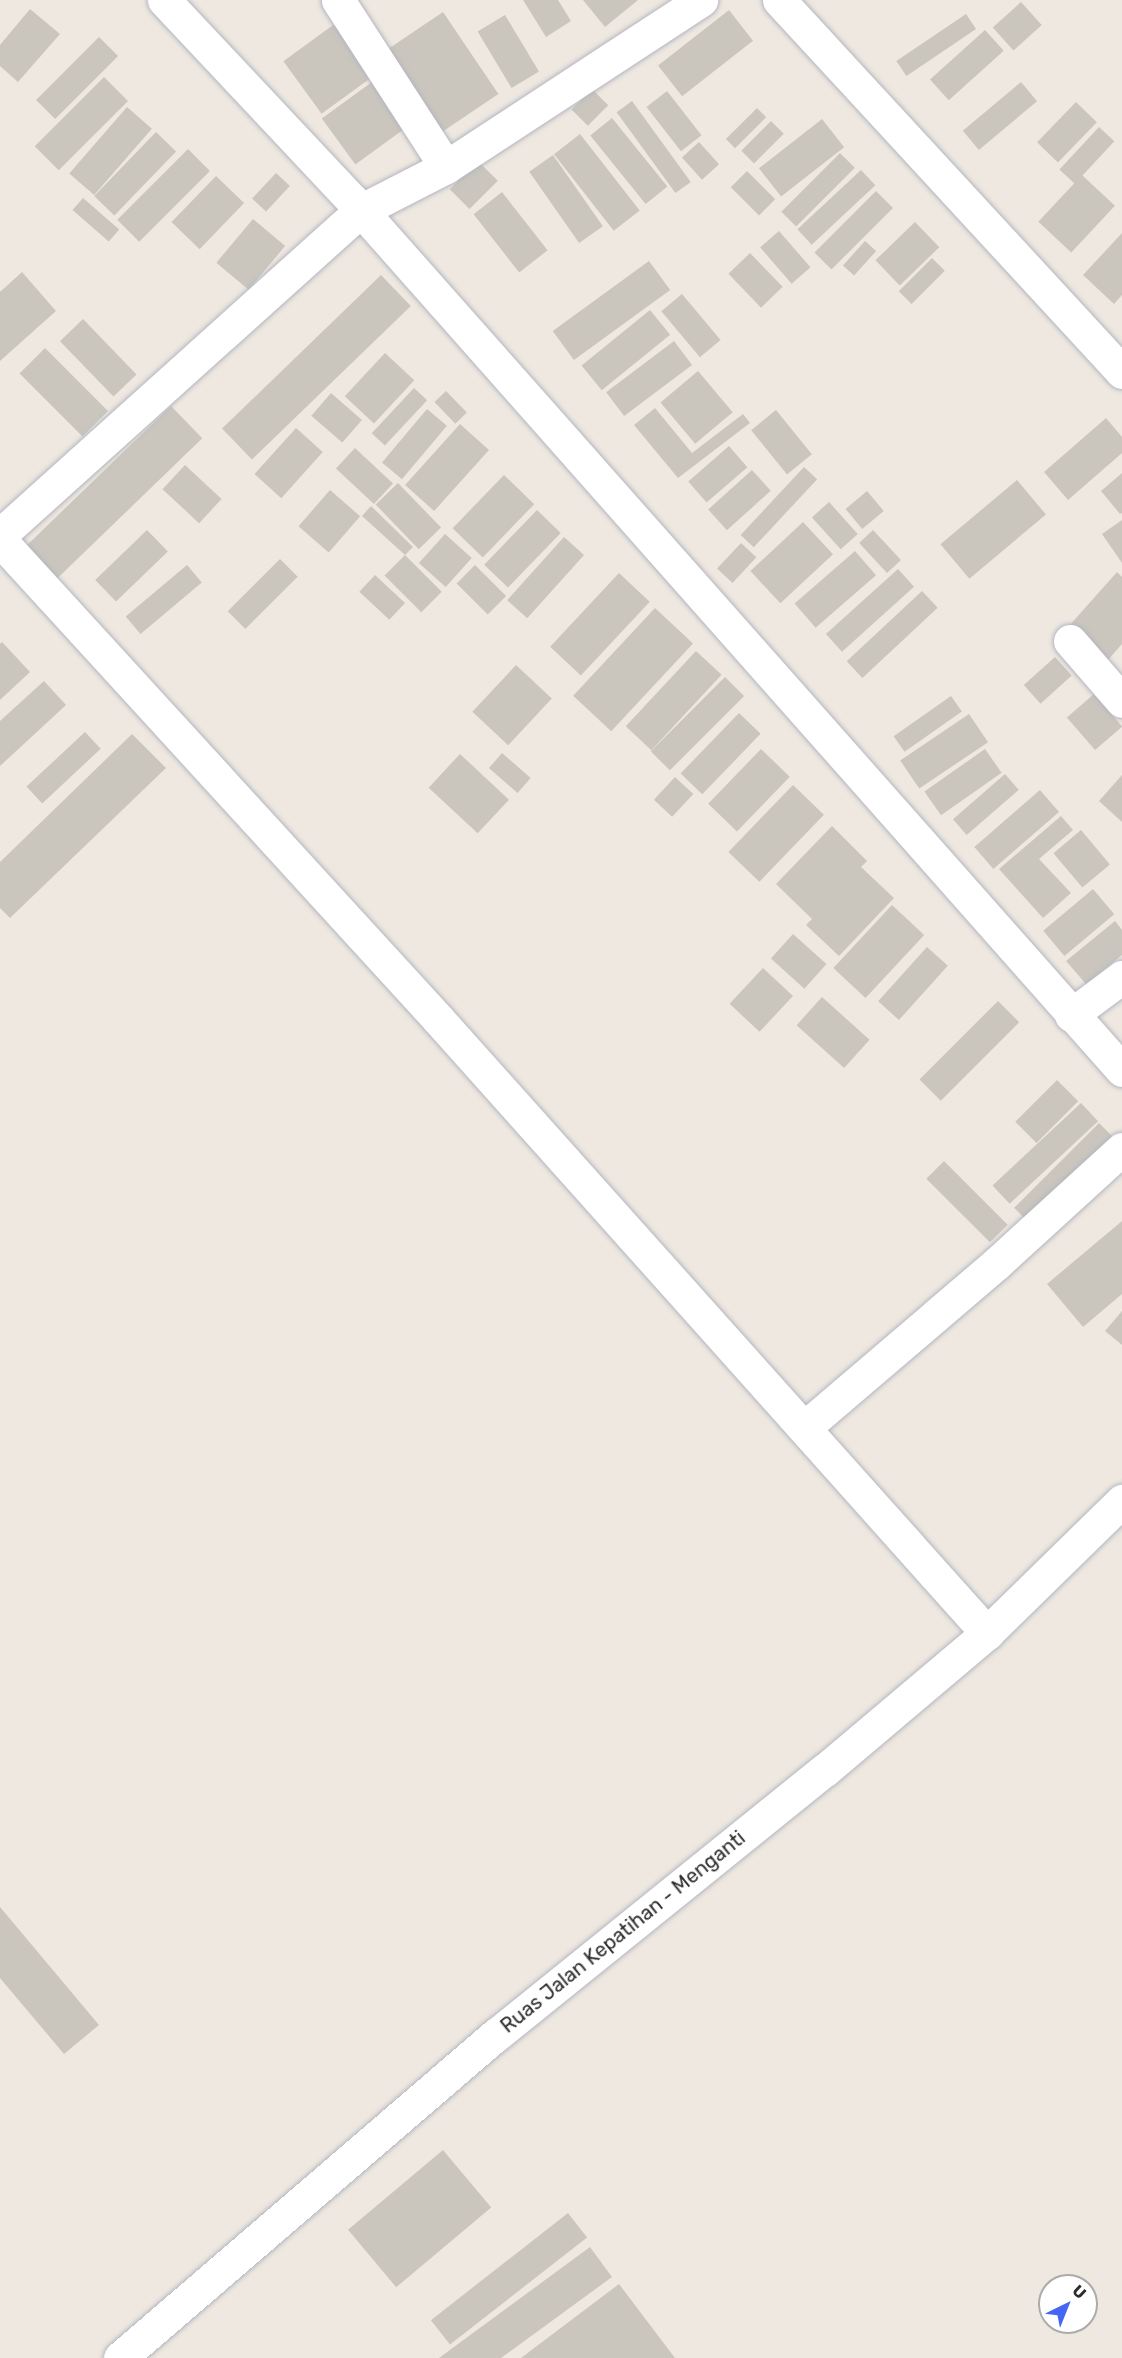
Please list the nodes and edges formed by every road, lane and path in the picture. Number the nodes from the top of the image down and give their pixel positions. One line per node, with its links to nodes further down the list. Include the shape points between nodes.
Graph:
1 (164, 0): 6 (street)
2 (338, 0): 5 (street)
3 (701, 0): 5 (street)
4 (779, 0): 7 (street)
5 (446, 167): 6 (street)
6 (360, 211): 8 (street); 13 (street)
7 (1122, 372)
8 (0, 536)
9 (0, 540): 16 (street, via 438,1019)
10 (1070, 640): 11 (street)
11 (1122, 701)
12 (1122, 976): 13 (street)
13 (1071, 1015): 14 (street)
14 (1122, 1071)
15 (1122, 1149): 16 (street, via 997,1263)
16 (804, 1428): 18 (street)
17 (1122, 1501): 18 (street, Ruas Jalan Kepatihan - Menganti)
18 (987, 1633): 19 (street, Ruas Jalan Kepatihan - Menganti, via 825,1770 496,2035)
19 (120, 2358)

